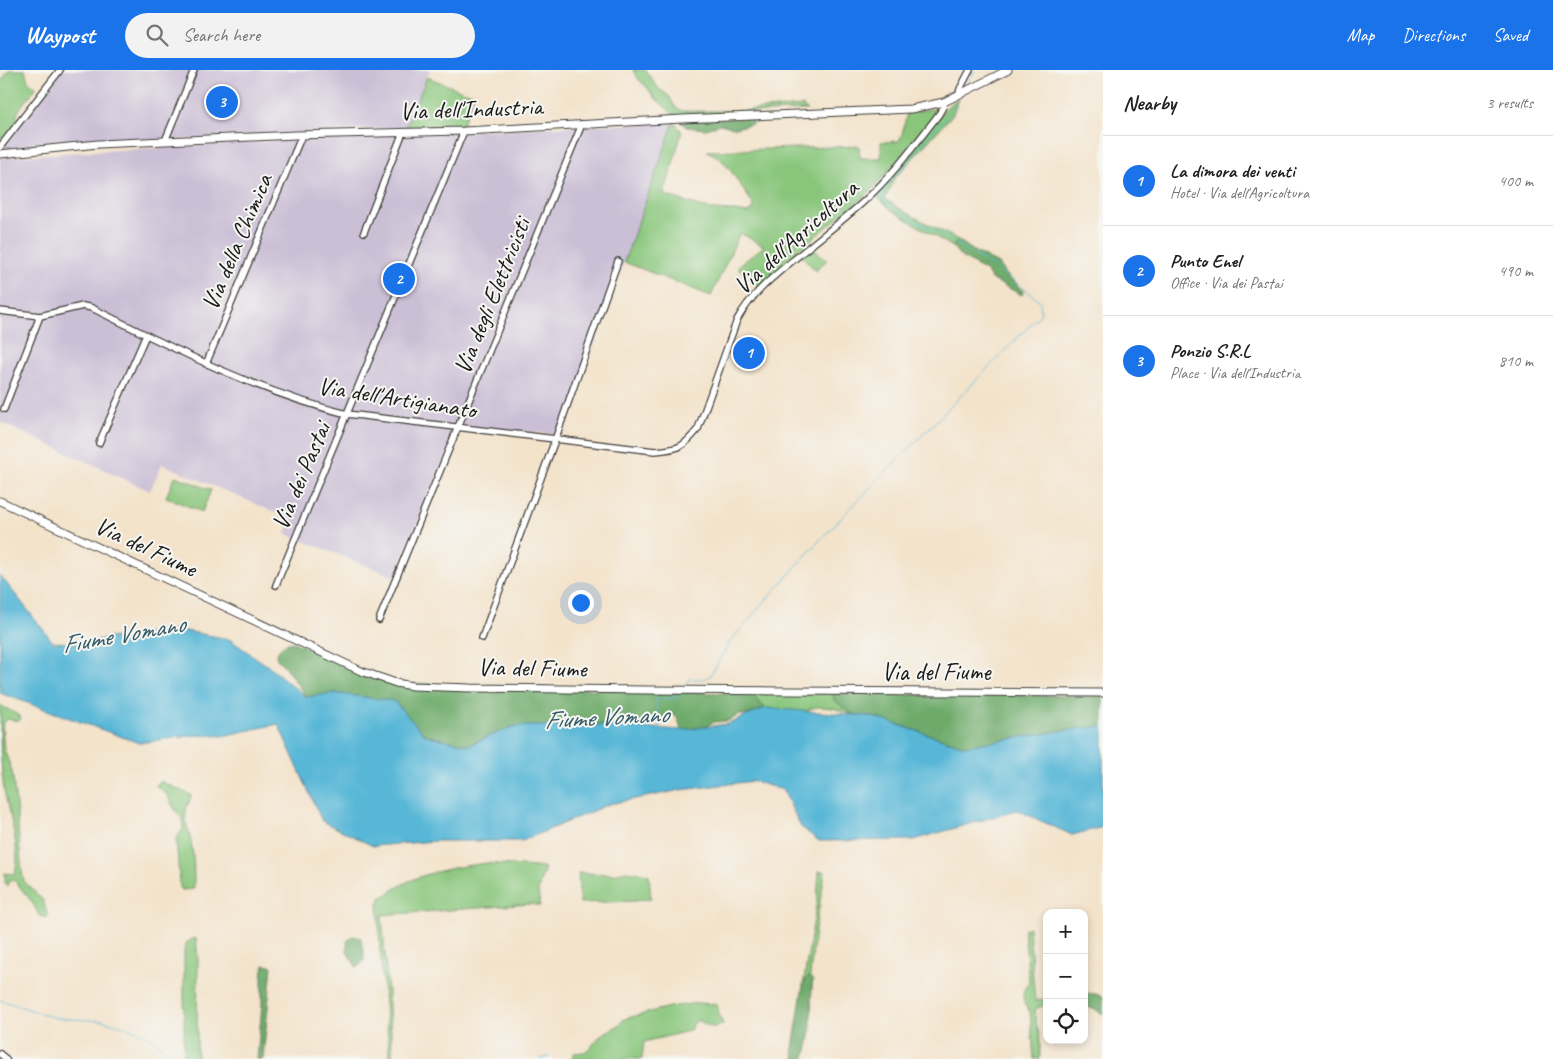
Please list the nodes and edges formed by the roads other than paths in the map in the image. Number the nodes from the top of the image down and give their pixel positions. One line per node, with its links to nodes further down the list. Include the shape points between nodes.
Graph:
1 (60, 70): 12 (street)
2 (194, 70): 11 (street)
3 (970, 70): 5 (street)
4 (1008, 70): 5 (street, Via dell'Industria)
5 (960, 94): 6 (street, Via dell'Industria)
6 (944, 102): 7 (street, Via dell'Industria, via 911,109); 25 (street, Via dell'Agricoltura, via 939,114 884,182 776,274 744,308 698,429)
7 (582, 124): 8 (street, Via dell'Industria); 22 (street, Via degli Elettricisti)
8 (464, 131): 9 (street, Via dell'Industria); 21 (street, Via dei Pastai)
9 (403, 132): 10 (street, Via dell'Industria); 14 (street)
10 (302, 135): 11 (street, Via dell'Industria); 19 (street, Via della Chimica)
11 (164, 140): 13 (street, Via dell'Industria)
12 (0, 147)
13 (0, 154)
14 (364, 232)
15 (618, 260): 23 (street)
16 (0, 311): 17 (street, Via dell'Artigianato)
17 (40, 316): 18 (street, Via dell'Artigianato, via 83,306); 20 (street)
18 (146, 334): 19 (street, Via dell'Artigianato); 24 (street)
19 (206, 364): 21 (street, Via dell'Artigianato, via 316,407)
20 (4, 409)
21 (347, 414): 22 (street, Via dell'Artigianato); 27 (street, Via dei Pastai)
22 (458, 428): 23 (street, Via dell'Artigianato); 28 (street, Via degli Elettricisti)
23 (555, 440): 25 (street, Via dell'Artigianato, via 655,451 675,449); 29 (street)
24 (99, 443)
25 (687, 443)
26 (0, 501): 30 (street, Via del Fiume, via 361,671 412,686)
27 (276, 585)
28 (379, 620)
29 (482, 638)
30 (1103, 693)
31 (0, 1054): 32 (street)
32 (6, 1059)

